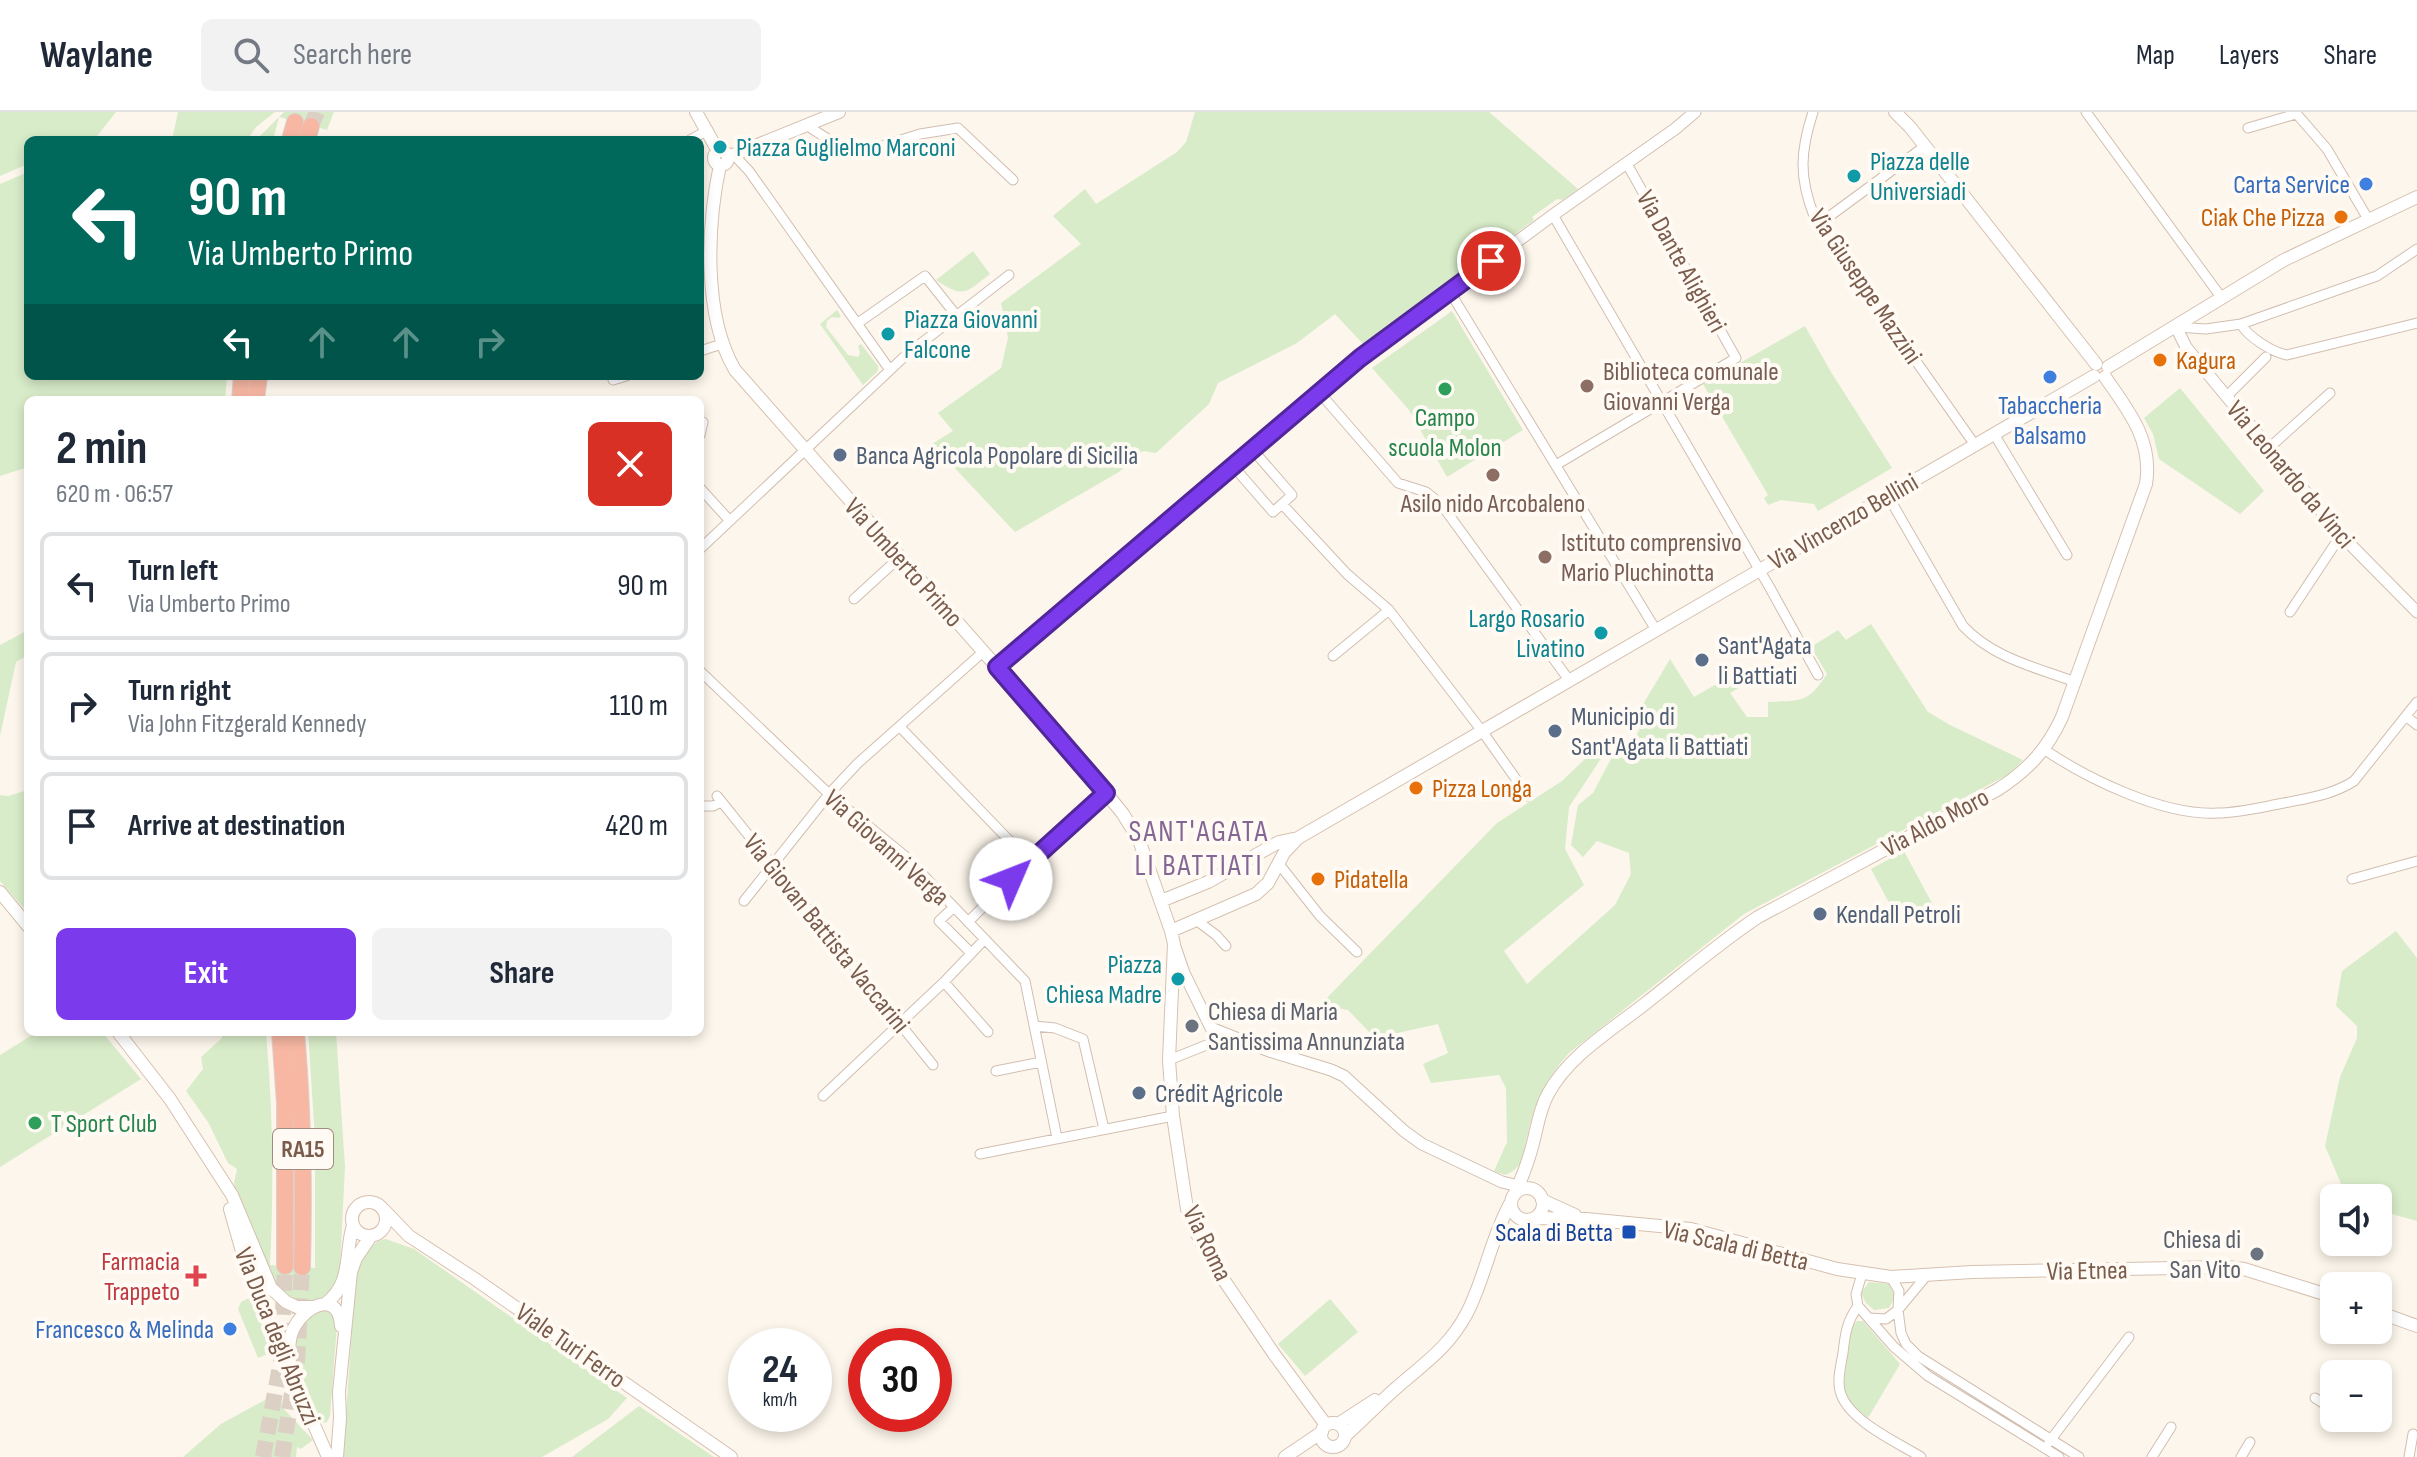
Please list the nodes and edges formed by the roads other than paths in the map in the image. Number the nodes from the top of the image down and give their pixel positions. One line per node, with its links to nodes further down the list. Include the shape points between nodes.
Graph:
1 (696, 112): 10 (main road)
2 (839, 112): 8 (main road)
3 (1695, 112): 14 (street)
4 (1813, 112): 19 (street, Via Giuseppe Mazzini, via 1802,170)
5 (1895, 112): 12 (main road, Via Aldo Moro)
6 (2086, 112): 23 (street)
7 (2296, 113): 9 (street); 18 (street, via 2327,149)
8 (806, 125): 13 (main road); 15 (street, via 863,152 958,128)
9 (2248, 128)
10 (708, 130): 11 (street); 13 (main road)
11 (697, 136)
12 (1925, 146): 19 (street); 33 (main road, Via Aldo Moro)
13 (725, 157): 25 (street, via 749,171); 29 (main road, Via Umberto Primo, via 710,256)
14 (1627, 164): 17 (street); 37 (street, Via Dante Alighieri, via 1736,358)
15 (1013, 180)
16 (2417, 197): 18 (main road, Via Vincenzo Bellini)
17 (1553, 215): 22 (street); 37 (street)
18 (2368, 219): 23 (main road, Via Vincenzo Bellini)
19 (1819, 224): 39 (street, Via Giuseppe Mazzini)
20 (2417, 249): 27 (street, via 2377,276)
21 (1009, 275): 24 (street)
22 (1450, 292): 34 (street); 43 (street)
23 (2221, 297): 28 (main road, Via Vincenzo Bellini)
24 (956, 315): 25 (street, via 925,276); 32 (street)
25 (855, 320): 32 (street)
26 (2417, 323): 27 (street, via 2287,355)
27 (2241, 324): 28 (street)
28 (2176, 327): 33 (main road, Via Vincenzo Bellini); 36 (street, Via Leonardo da Vinci)
29 (722, 344): 30 (street); 42 (main road, Via Umberto Primo, via 735,370)
30 (704, 350)
31 (2266, 357): 36 (street)
32 (890, 370): 42 (street)
33 (2101, 371): 38 (main road, Via Vincenzo Bellini); 65 (main road, Via Aldo Moro, via 2140,432 2148,473)
34 (1319, 392): 41 (street); 64 (street, via 1398,483 1426,492 1441,504)
35 (2330, 393): 40 (street)
36 (2226, 397): 40 (street, Via Leonardo da Vinci)
37 (1661, 403): 43 (street); 53 (street)
38 (1994, 434): 39 (main road, Via Vincenzo Bellini); 51 (street)
39 (1975, 445): 46 (main road, Via Vincenzo Bellini)
40 (2269, 448): 49 (street, Via Leonardo da Vinci)
41 (1252, 449): 44 (street); 47 (street, via 1292,495)
42 (805, 451): 48 (street); 52 (main road, Via Umberto Primo)
43 (1556, 465): 58 (street)
44 (1233, 466): 47 (street, via 1273,512); 61 (street)
45 (704, 492): 48 (street)
46 (1888, 496): 53 (main road, Via Vincenzo Bellini); 65 (street, via 1975,639 2012,660)
47 (1284, 507): 55 (street)
48 (730, 521): 50 (street)
49 (2341, 535): 56 (street); 57 (street, Via Leonardo da Vinci)
50 (704, 545)
51 (2067, 555)
52 (900, 557): 54 (street); 59 (main road, Via Umberto Primo)
53 (1759, 570): 58 (main road, Via Vincenzo Bellini); 63 (street)
54 (854, 599)
55 (1389, 610): 60 (street); 70 (street)
56 (2290, 612)
57 (2417, 612)
58 (1656, 630): 64 (main road, Via Vincenzo Bellini)
59 (983, 652): 61 (main road, Via Umberto Primo); 69 (street)
60 (1333, 656)
61 (997, 667): 72 (main road, Via Umberto Primo)
62 (704, 675): 73 (street, Via Giovanni Verga)
63 (1818, 675)
64 (1569, 680): 70 (main road, Via Vincenzo Bellini)
65 (2075, 682): 71 (main road, Via Aldo Moro)
66 (2417, 702): 67 (street)
67 (2406, 716): 68 (street); 71 (street, via 2342,789 2215,814 2156,804)
68 (2417, 725)
69 (900, 727): 73 (street); 78 (street)
70 (1482, 731): 74 (street); 76 (main road, Via Vincenzo Bellini)
71 (2045, 750): 111 (main road, Via Aldo Moro, via 1997,790 1734,934 1569,1065 1546,1096)
72 (1106, 793): 78 (street); 85 (main road, Via Umberto Primo, via 1139,840)
73 (829, 794): 81 (street); 86 (street, Via Giovanni Verga, via 905,856)
74 (1528, 796)
75 (704, 806): 81 (street, Via Giovan Battista Vaccarini, via 719,799)
76 (1298, 838): 77 (main road); 80 (main road)
77 (1272, 845): 80 (main road); 85 (main road, via 1208,882)
78 (1029, 861): 89 (street)
79 (2417, 861): 82 (street)
80 (1280, 862): 87 (main road, via 1256,894); 93 (street, via 1320,916)
81 (772, 865): 84 (street); 96 (street, Via Giovan Battista Vaccarini)
82 (2352, 879)
83 (2, 895): 88 (main road)
84 (744, 901)
85 (1161, 901): 90 (main road, Via Umberto Primo)
86 (954, 907): 89 (street, Via Giovanni Verga); 94 (street, via 939,921)
87 (1196, 920): 90 (main road); 92 (street)
88 (24, 921)
89 (968, 922): 91 (street, Via Giovanni Verga)
90 (1172, 937): 98 (street, via 1184,973); 103 (main road, Via Roma)
91 (985, 939): 94 (street); 97 (street, Via Giovanni Verga, via 1025,981)
92 (1226, 946)
93 (1357, 952)
94 (971, 953): 95 (street)
95 (944, 982): 96 (street); 99 (street)
96 (900, 1023): 105 (street, Via Giovan Battista Vaccarini); 107 (street)
97 (1034, 1026): 104 (street, Via Giovanni Verga); 109 (street, via 1083,1039)
98 (1215, 1030): 103 (street, via 1214,1042); 115 (street, via 1344,1076 1422,1144)
99 (988, 1032)
100 (121, 1036): 114 (main road, via 170,1099)
101 (280, 1036): 102 (highway, RA15, via 294,1266 304,1181)
102 (296, 1036)
103 (1169, 1060): 108 (main road, Via Roma)
104 (1041, 1062): 106 (street); 110 (street, Via Giovanni Verga)
105 (933, 1065)
106 (996, 1071)
107 (823, 1096)
108 (1173, 1116): 109 (street); 143 (main road, Via Roma, via 1185,1199 1196,1232 1261,1336)
109 (1104, 1129): 110 (street)
110 (1057, 1138): 112 (street)
111 (1531, 1149): 113 (main road); 116 (main road)
112 (980, 1154)
113 (1525, 1166): 115 (street); 116 (main road)
114 (214, 1169): 129 (main road, via 232,1195 271,1288 297,1307); 137 (main road, Via Duca degli Abruzzi, via 249,1276)
115 (1502, 1182): 116 (street)
116 (1525, 1194): 118 (main road, via 1541,1210); 118 (main road, via 1513,1214); 119 (main road); 123 (main road, via 1500,1222)
117 (384, 1210): 120 (main road, via 362,1203 353,1212); 121 (main road, via 386,1222); 122 (main road)
118 (1528, 1219): 119 (main road); 123 (main road)
119 (1586, 1219): 124 (main road, Via Scala di Betta, via 1691,1229)
120 (353, 1225): 121 (main road, via 361,1234); 129 (main road, via 343,1285)
121 (375, 1234): 122 (main road); 136 (main road, via 351,1272)
122 (409, 1236): 150 (main road, Viale Turi Ferro)
123 (1495, 1239): 143 (main road, via 1467,1313 1451,1339 1436,1357)
124 (1837, 1269): 125 (main road, Via Etnea)
125 (1862, 1274): 127 (main road, Via Etnea); 130 (street)
126 (1927, 1275): 127 (main road, Via Etnea); 128 (main road, Via Etnea, via 2228,1267); 131 (street)
127 (1891, 1277): 131 (street, via 1899,1291)
128 (2320, 1293)
129 (319, 1306): 136 (main road, via 332,1306 340,1313); 137 (main road, via 300,1318 292,1332)
130 (1858, 1306): 133 (street); 152 (street, via 1846,1330 1840,1392 1864,1422)
131 (1898, 1310): 133 (street, via 1886,1319); 146 (street, via 1901,1333 1912,1351)
132 (2392, 1317): 134 (main road)
133 (1869, 1318): 146 (street, via 1928,1376)
134 (2417, 1326)
135 (2129, 1337): 146 (street)
136 (342, 1362): 138 (main road)
137 (290, 1373): 141 (main road, Via Duca degli Abruzzi)
138 (339, 1392): 141 (main road, via 332,1424 324,1429); 149 (main road)
139 (2315, 1398): 140 (street)
140 (2320, 1401)
141 (314, 1426): 148 (main road, Via Duca degli Abruzzi)
142 (2171, 1427): 155 (street)
143 (1333, 1434): 147 (main road); 151 (main road, Via Roma)
144 (2413, 1434): 157 (street)
145 (2250, 1442): 156 (street)
146 (2048, 1444): 153 (street); 154 (street)
147 (1288, 1455)
148 (328, 1457)
149 (337, 1457)
150 (731, 1457)
151 (1347, 1457)
152 (1921, 1457)
153 (2059, 1457)
154 (2079, 1457)
155 (2152, 1457)
156 (2241, 1457)
157 (2409, 1457)

